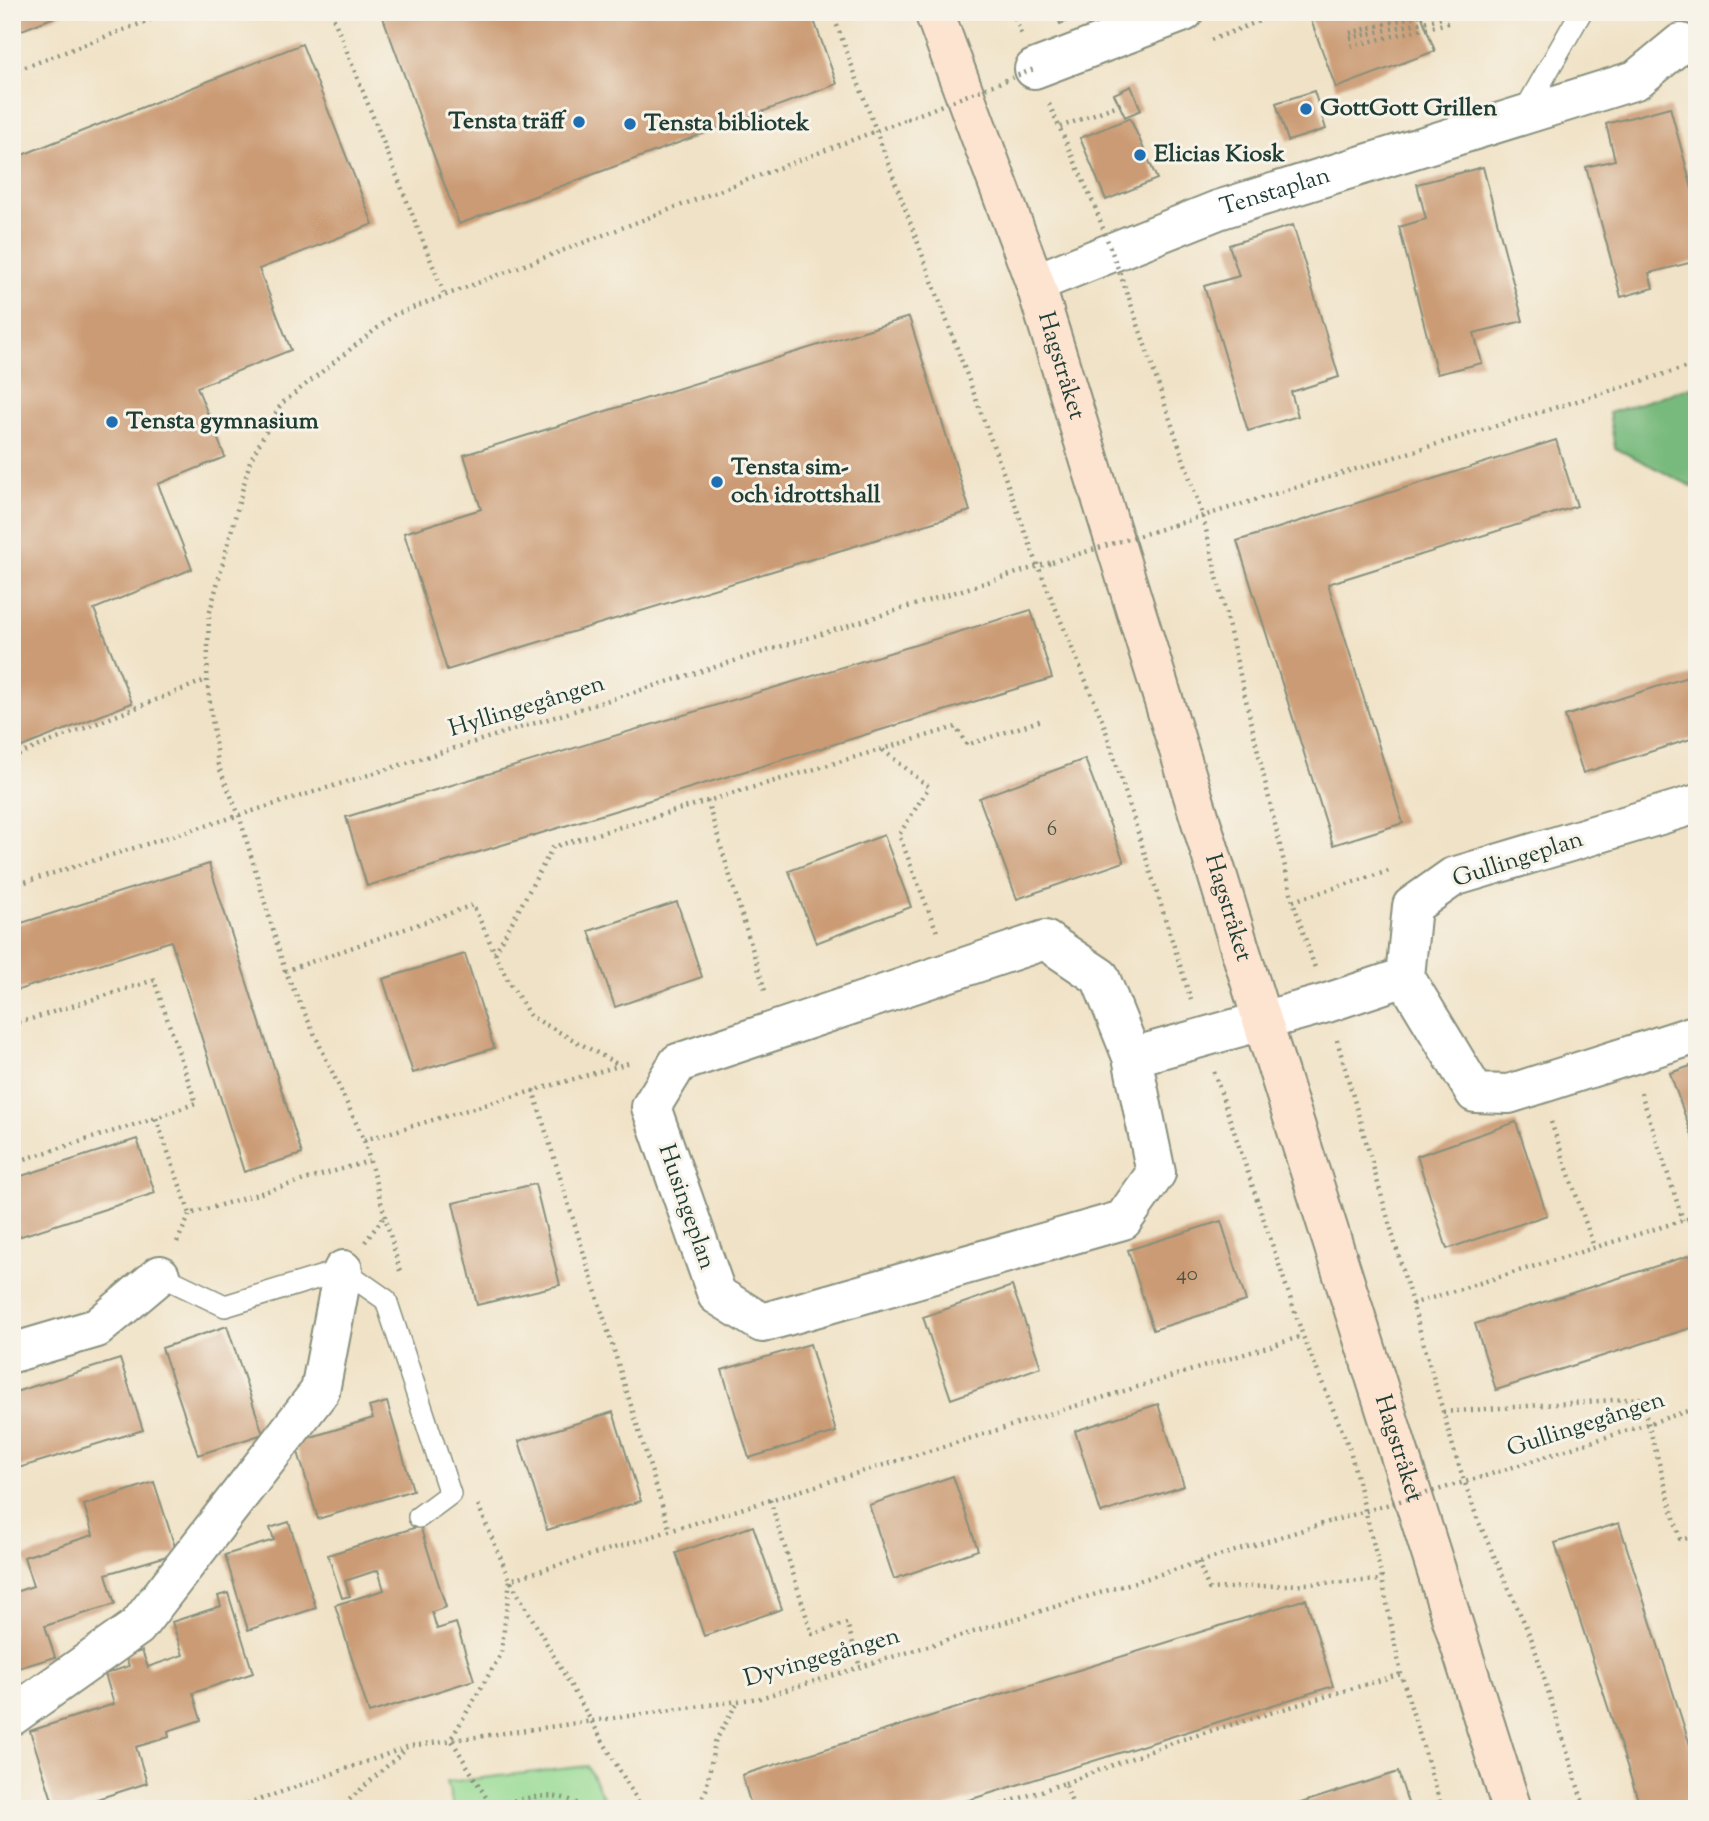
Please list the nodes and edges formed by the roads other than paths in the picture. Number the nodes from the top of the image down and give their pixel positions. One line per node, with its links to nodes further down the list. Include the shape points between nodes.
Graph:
1 (934, 12): 7 (street, Hagstråket)
2 (1581, 12): 6 (lane)
3 (1191, 29): 5 (street)
4 (1681, 43): 6 (street, Tenstaplan, via 1636,80)
5 (1039, 81)
6 (1521, 117): 7 (street, Tenstaplan, via 1218,211)
7 (1035, 283): 10 (street, Hagstråket)
8 (1697, 804): 9 (street, Gullingeplan, via 1453,877 1412,906)
9 (1405, 977): 10 (street); 11 (street, via 1475,1093 1509,1094)
10 (1262, 1020): 12 (street); 18 (street, Hagstråket)
11 (1697, 1034)
12 (1132, 1057): 12 (street, Husingeplan, via 1100,977 1045,940 678,1063 651,1107 717,1295 762,1323 1123,1220 1156,1173)
13 (343, 1270): 14 (lane, via 225,1306); 16 (lane, via 386,1300 450,1494); 17 (street, via 320,1391 137,1627)
14 (160, 1275): 15 (street, via 97,1328)
15 (12, 1353)
16 (419, 1517)
17 (12, 1716)
18 (1512, 1809)

